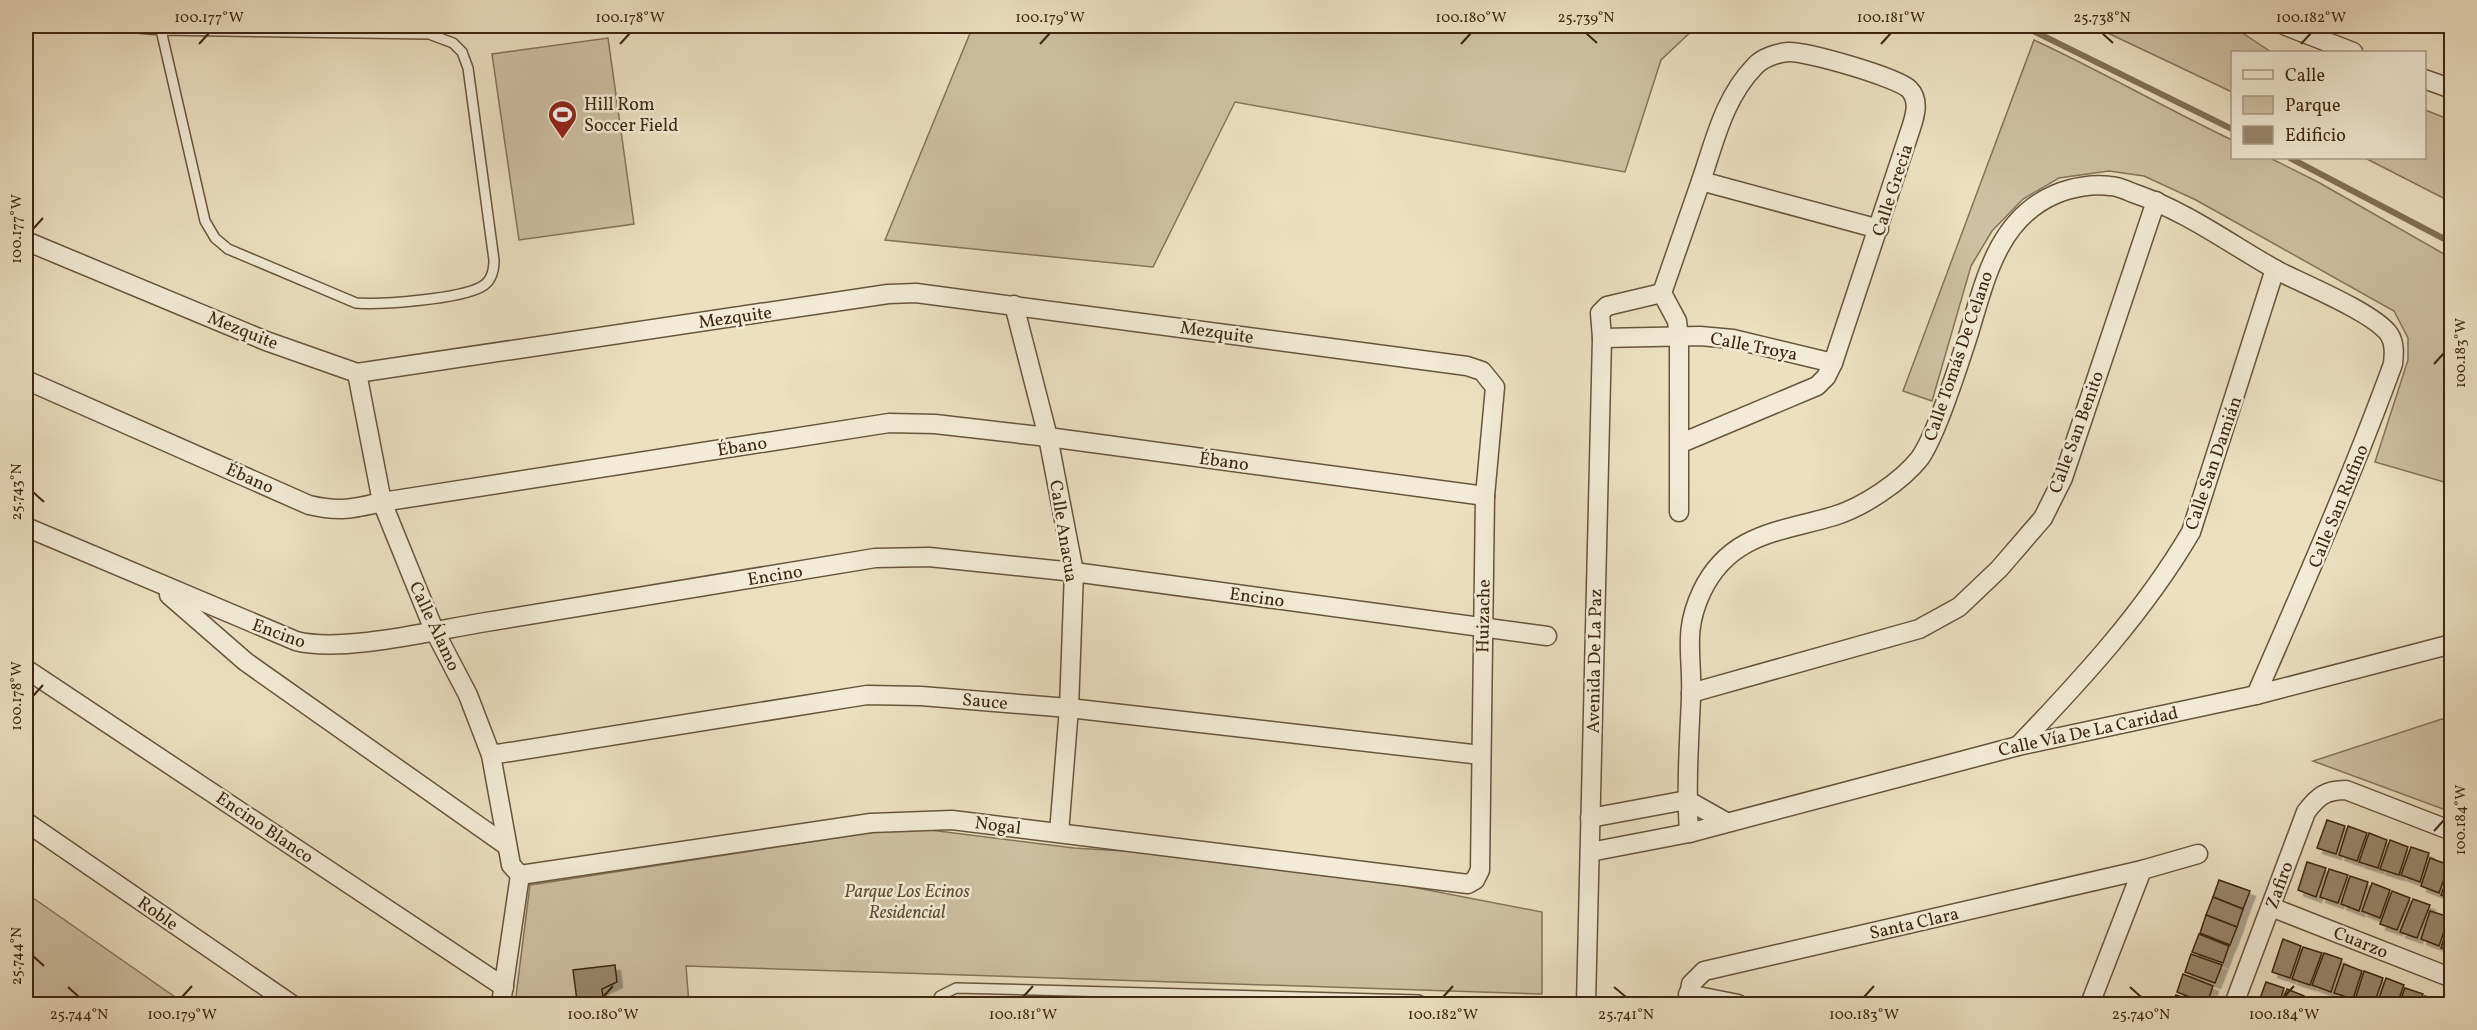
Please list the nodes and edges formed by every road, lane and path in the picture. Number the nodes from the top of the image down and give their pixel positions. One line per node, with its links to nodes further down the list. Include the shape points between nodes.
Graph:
1 (113, 26): 3 (lane)
2 (2286, 26): 4 (street)
3 (161, 30): 3 (lane, via 205,221 215,238 228,249 356,303 455,294 481,287 494,272 471,81 462,52 453,43 429,34)
4 (2350, 51)
5 (2426, 80): 6 (street)
6 (2451, 89)
7 (1701, 181): 9 (street); 9 (street, Calle Grecia, via 1732,95 1756,65 1789,52 1840,63 1890,79 1909,90 1915,100 1914,121); 12 (street, Calle Grecia)
8 (2156, 201): 11 (street, Calle Tomás De Celano, via 2220,234); 34 (street, Calle San Benito, via 2063,478 2043,518 1999,569 1959,607 1918,629); 34 (street, Calle Tomás De Celano, via 2111,185 2081,187 2057,193 2037,204 2009,232 1992,259 1945,403 1919,459 1867,500 1837,515 1750,540 1716,568 1692,614 1688,638)
9 (1879, 229): 17 (street, Calle Grecia)
10 (26, 241): 19 (street, Mezquite, via 266,341)
11 (2275, 269): 14 (street, Calle Tomás De Celano); 37 (street, Calle San Damián, via 2191,532 2169,571 2133,619)
12 (1662, 292): 15 (street, Avenida De La Paz, via 1607,306 1600,313); 16 (street, via 1677,321)
13 (1014, 305): 18 (street, Mezquite); 19 (street, Mezquite, via 916,293 888,294); 21 (street, Calle Anacua)
14 (2371, 319): 35 (street, Calle San Rufino, via 2389,334 2395,350 2393,364 2315,564)
15 (1602, 338): 16 (street, Calle Troya); 41 (street, Avenida De La Paz)
16 (1679, 338): 17 (street, Calle Troya, via 1733,339); 22 (street)
17 (1833, 363): 22 (street, Calle Grecia, via 1817,386)
18 (1467, 366): 23 (street, Huizache, via 1490,378 1496,394)
19 (357, 373): 24 (street, Calle Álamo)
20 (26, 380): 24 (street, Ébano, via 309,505 350,510)
21 (1048, 437): 23 (street, Ébano); 24 (street, Ébano, via 935,424 889,423); 27 (street, Calle Anacua)
22 (1679, 444): 25 (street)
23 (1485, 496): 29 (street, Huizache)
24 (382, 501): 30 (street, Calle Álamo)
25 (1679, 512)
26 (26, 527): 28 (street, Encino)
27 (1074, 572): 29 (street, Encino); 30 (street, Encino, via 929,557 875,558); 36 (street, Calle Anacua)
28 (157, 584): 30 (street, Encino, via 312,645 329,646); 47 (street, via 246,662)
29 (1483, 627): 31 (street, Encino); 39 (street, Huizache)
30 (434, 630): 38 (street, Calle Álamo, via 468,695)
31 (1547, 636)
32 (2451, 644): 35 (street, Calle Vía De La Caridad)
33 (26, 669): 56 (street, Encino Blanco)
34 (1691, 693): 40 (street, Calle Tomás De Celano)
35 (2256, 695): 37 (street, Calle Vía De La Caridad)
36 (1069, 708): 38 (street, Sauce, via 867,695); 39 (street, Sauce); 45 (street, Calle Anacua)
37 (2018, 746): 43 (street, Calle Vía De La Caridad)
38 (491, 755): 47 (street, Calle Álamo)
39 (1481, 755): 52 (street, Huizache, via 1480,870)
40 (1687, 800): 41 (street); 43 (street); 46 (street, Calle Tomás De Celano)
41 (1590, 818): 48 (street, Avenida De La Paz)
42 (26, 822): 57 (street, Roble)
43 (1726, 822): 46 (street, Calle Vía De La Caridad)
44 (2451, 831): 53 (street, Zafiro, via 2346,790 2331,790 2317,797 2306,812)
45 (1059, 832): 51 (street, Nogal, via 952,820 871,823); 52 (street, Nogal, via 1461,885)
46 (1689, 833): 48 (street, Calle Vía De La Caridad)
47 (507, 846): 51 (street, Calle Álamo, via 510,865)
48 (1590, 852): 60 (street, Avenida De La Paz)
49 (2198, 854): 50 (street, Santa Clara)
50 (2142, 870): 55 (street, Santa Clara, via 1704,971); 62 (street)
51 (520, 875): 56 (street)
52 (1475, 880)
53 (2271, 907): 54 (street, Cuarzo); 63 (street, Zafiro)
54 (2451, 978)
55 (1689, 994): 61 (street)
56 (503, 996)
57 (291, 1005)
58 (936, 1005): 59 (lane, via 940,996 956,988 1419,1000)
59 (1427, 1005)
60 (1586, 1005)
61 (1738, 1005)
62 (2090, 1005)
63 (2234, 1005)

